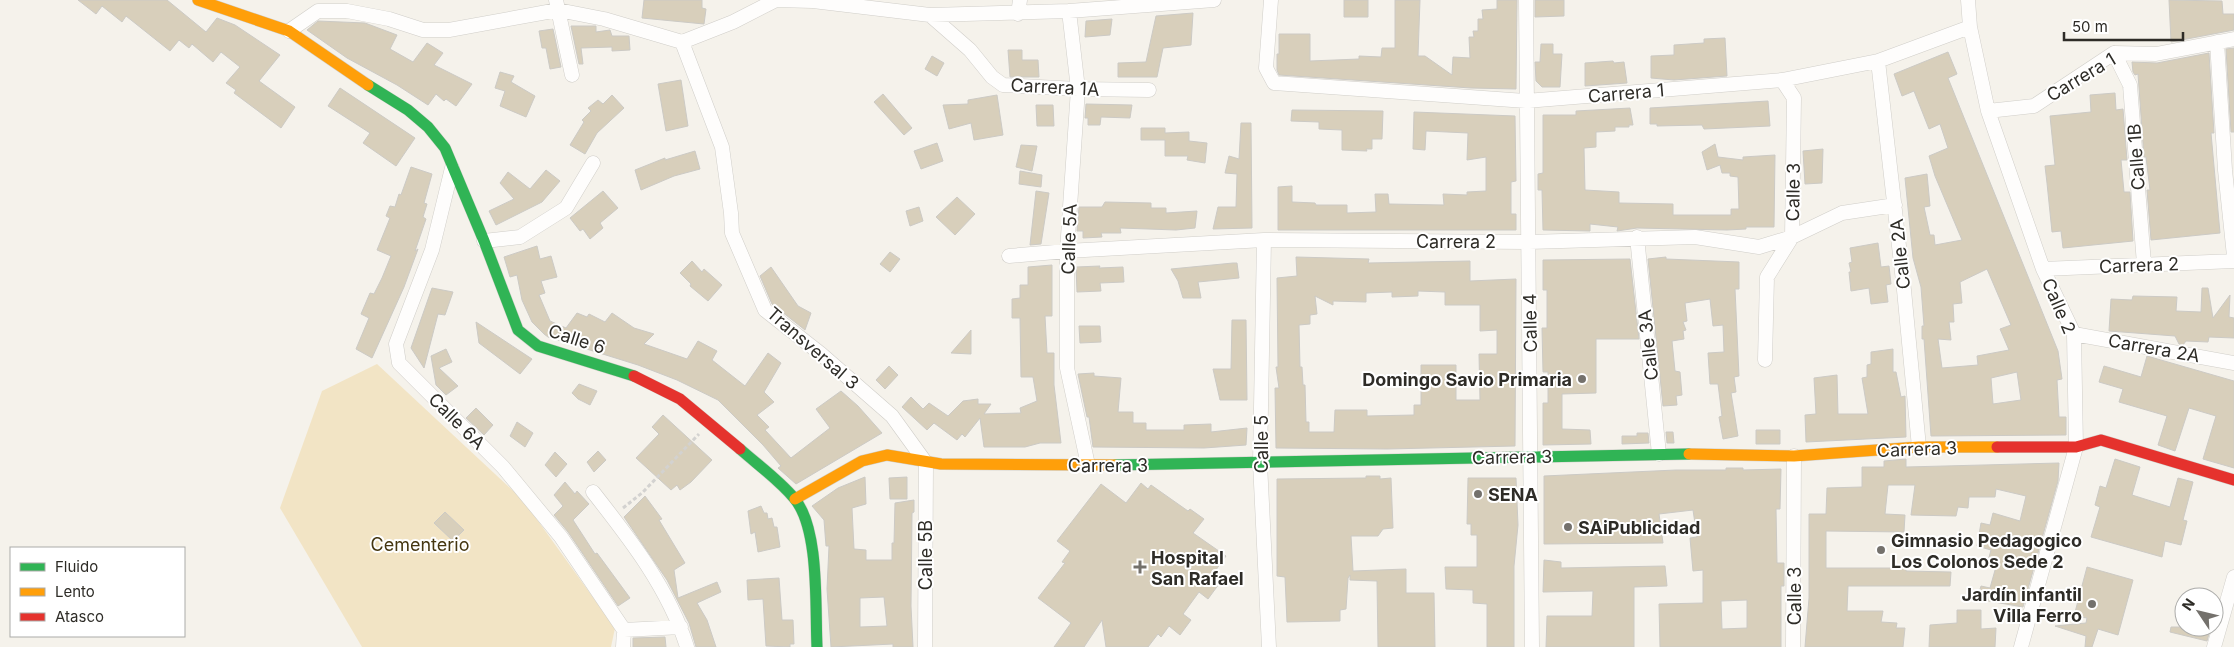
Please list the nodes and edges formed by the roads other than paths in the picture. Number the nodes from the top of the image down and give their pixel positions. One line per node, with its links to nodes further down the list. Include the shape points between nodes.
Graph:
1 (198, 0): 13 (street, Calle 6)
2 (776, 0): 11 (street, via 813,1); 15 (street)
3 (1214, 0): 10 (street)
4 (1272, 0): 23 (street, Carrera 1, via 1266,68 1274,83)
5 (1526, 0): 23 (street, Calle 4)
6 (1968, 0): 12 (street, Calle 2)
7 (347, 5): 8 (street, via 423,30 449,30); 13 (street, via 318,11)
8 (557, 5): 15 (street); 19 (street)
9 (1019, 7): 10 (street); 11 (street)
10 (1069, 11): 21 (street, Calle 5A)
11 (930, 15): 21 (street, Carrera 1A, via 1003,85)
12 (1970, 27): 18 (street, Carrera 1); 24 (street, Calle 2)
13 (289, 31): 26 (street, Calle 6, via 408,110 445,148)
14 (2234, 39): 16 (street, Carrera 1)
15 (682, 42): 47 (street, Transversal 3, via 722,147 732,233 765,310 892,416)
16 (2216, 42): 17 (street, Carrera 1, via 2156,54); 35 (street)
17 (2114, 53): 24 (street, Carrera 1, via 2034,106); 37 (street, Calle 1B, via 2130,85)
18 (1878, 60): 20 (street, Carrera 1); 27 (street, Calle 2A)
19 (572, 75)
20 (1782, 80): 23 (street, Carrera 1); 29 (street, Calle 3, via 1794,98)
21 (1078, 89): 22 (street, Carrera 1A); 33 (street, Calle 5A)
22 (1149, 90)
23 (1526, 101): 32 (street, Calle 4)
24 (1988, 111): 38 (street, Calle 2)
25 (593, 164): 30 (street, via 566,208 520,237)
26 (452, 168): 30 (street, Calle 6); 55 (street, Calle 6A, via 432,250 396,344 399,362 503,467 561,537)
27 (1895, 205): 29 (street, Carrera 2, via 1842,213); 42 (street, Calle 2A)
28 (1637, 237): 29 (street, Carrera 2, via 1695,237 1759,247); 32 (street, Carrera 2); 44 (street, Calle 3A)
29 (1792, 237): 40 (street, Calle 3, via 1767,277)
30 (484, 240): 52 (street, Calle 6, via 518,330 538,346 635,376 680,399)
31 (1264, 240): 32 (street, Carrera 2); 33 (street, Carrera 2); 48 (street, Calle 5)
32 (1529, 242): 46 (street, Calle 4)
33 (1067, 251): 34 (street, Carrera 2); 49 (street, Calle 5A, via 1067,368)
34 (1009, 256)
35 (2234, 256)
36 (2234, 262): 37 (street, Carrera 2)
37 (2144, 264): 38 (street, Carrera 2)
38 (2043, 269): 39 (street, Calle 2)
39 (2074, 334): 41 (street, Carrera 2A); 43 (street, Calle 2)
40 (1765, 360)
41 (2234, 363)
42 (1919, 447): 43 (street, Carrera 3); 45 (street, Carrera 3)
43 (2076, 447): 50 (street, Carrera 3, via 2100,440); 63 (street, Calle 2)
44 (1659, 454): 45 (street, Carrera 3); 46 (street, Carrera 3)
45 (1794, 456): 62 (street, Calle 3)
46 (1531, 457): 48 (street, Carrera 3); 61 (street, Calle 4)
47 (926, 463): 49 (street, Carrera 3); 52 (street, Carrera 3, via 887,454 862,462); 59 (street, Calle 5B)
48 (1260, 463): 49 (street, Carrera 3); 60 (street, Calle 5)
49 (1088, 465)
50 (2234, 480)
51 (593, 492): 54 (street, via 640,552)
52 (795, 499): 58 (street, Calle 6, via 806,519 813,548)
53 (2234, 577): 64 (street)
54 (680, 627): 55 (street); 57 (street)
55 (624, 630): 56 (street)
56 (624, 647)
57 (686, 647)
58 (817, 647)
59 (925, 647)
60 (1269, 647)
61 (1532, 647)
62 (1793, 647)
63 (2021, 647)
64 (2214, 647)

